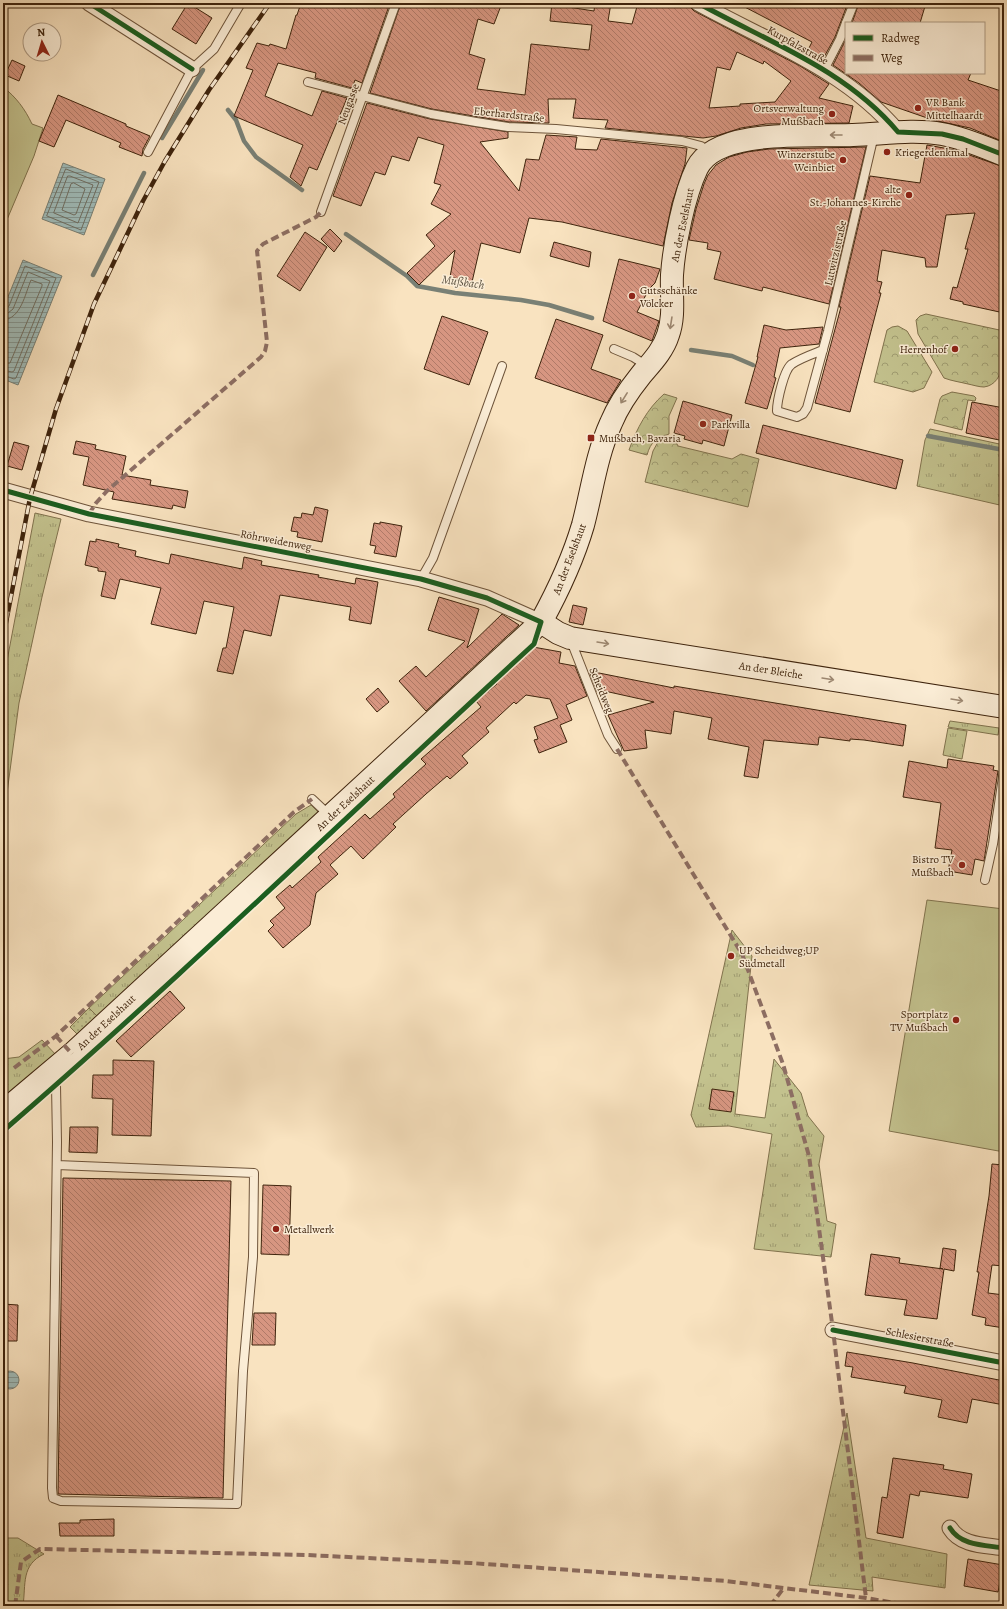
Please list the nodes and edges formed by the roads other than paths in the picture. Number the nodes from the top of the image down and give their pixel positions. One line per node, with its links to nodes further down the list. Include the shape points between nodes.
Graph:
1 (89, 3): 8 (street)
2 (241, 3): 8 (lane, via 214,49)
3 (396, 3): 11 (lane, Neugasse)
4 (698, 3): 9 (street, Kurpfalzstraße)
5 (854, 3): 6 (lane)
6 (846, 22)
7 (845, 26): 9 (lane)
8 (192, 70): 14 (lane)
9 (824, 70): 12 (street, Kurpfalzstraße, via 863,98)
10 (308, 82): 11 (lane, Eberhardstraße)
11 (362, 96): 15 (lane, Eberhardstraße, via 431,114 476,122 682,141 701,146); 17 (lane, Neugasse)
12 (898, 132): 13 (main road, An der Eselshaut); 16 (main road, An der Eselshaut, via 942,134 963,139)
13 (874, 134): 15 (main road, An der Eselshaut, one-way to 15, via 761,138 734,142); 19 (lane, Lutwitzistraße)
14 (148, 152)
15 (710, 152): 21 (main road, An der Eselshaut, one-way to 21, via 697,167 676,242 668,336 659,353)
16 (1004, 155)
17 (321, 212)
18 (614, 349): 21 (lane, via 633,357)
19 (823, 350): 19 (lane, Lutwitzistraße, via 791,364 777,402 777,411 797,417 803,414 807,408)
20 (502, 366): 23 (lane, via 432,558)
21 (647, 367): 24 (main road, An der Eselshaut, one-way to 24, via 623,400 610,425 598,459 576,545 558,591)
22 (3, 490): 23 (street, Röhrweidenweg, via 89,514)
23 (421, 579): 24 (street, Röhrweidenweg, via 487,598)
24 (541, 622): 25 (main road, An der Bleiche); 30 (main road, An der Eselshaut)
25 (570, 638): 26 (main road, An der Bleiche, one-way to 26); 27 (lane, Scheidweg, via 608,735)
26 (1004, 707)
27 (617, 749)
28 (1004, 770): 31 (lane)
29 (312, 799): 30 (lane)
30 (330, 816): 32 (main road, An der Eselshaut)
31 (985, 880)
32 (47, 1076): 33 (main road, An der Eselshaut); 34 (lane, via 56,1085)
33 (3, 1112)
34 (57, 1165): 34 (lane, via 254,1173 253,1257 243,1371 237,1504 60,1501 53,1498)
35 (833, 1330): 36 (street, Schlesierstraße)
36 (1004, 1363)
37 (950, 1528): 38 (street, via 954,1534 971,1543)
38 (1004, 1548)

